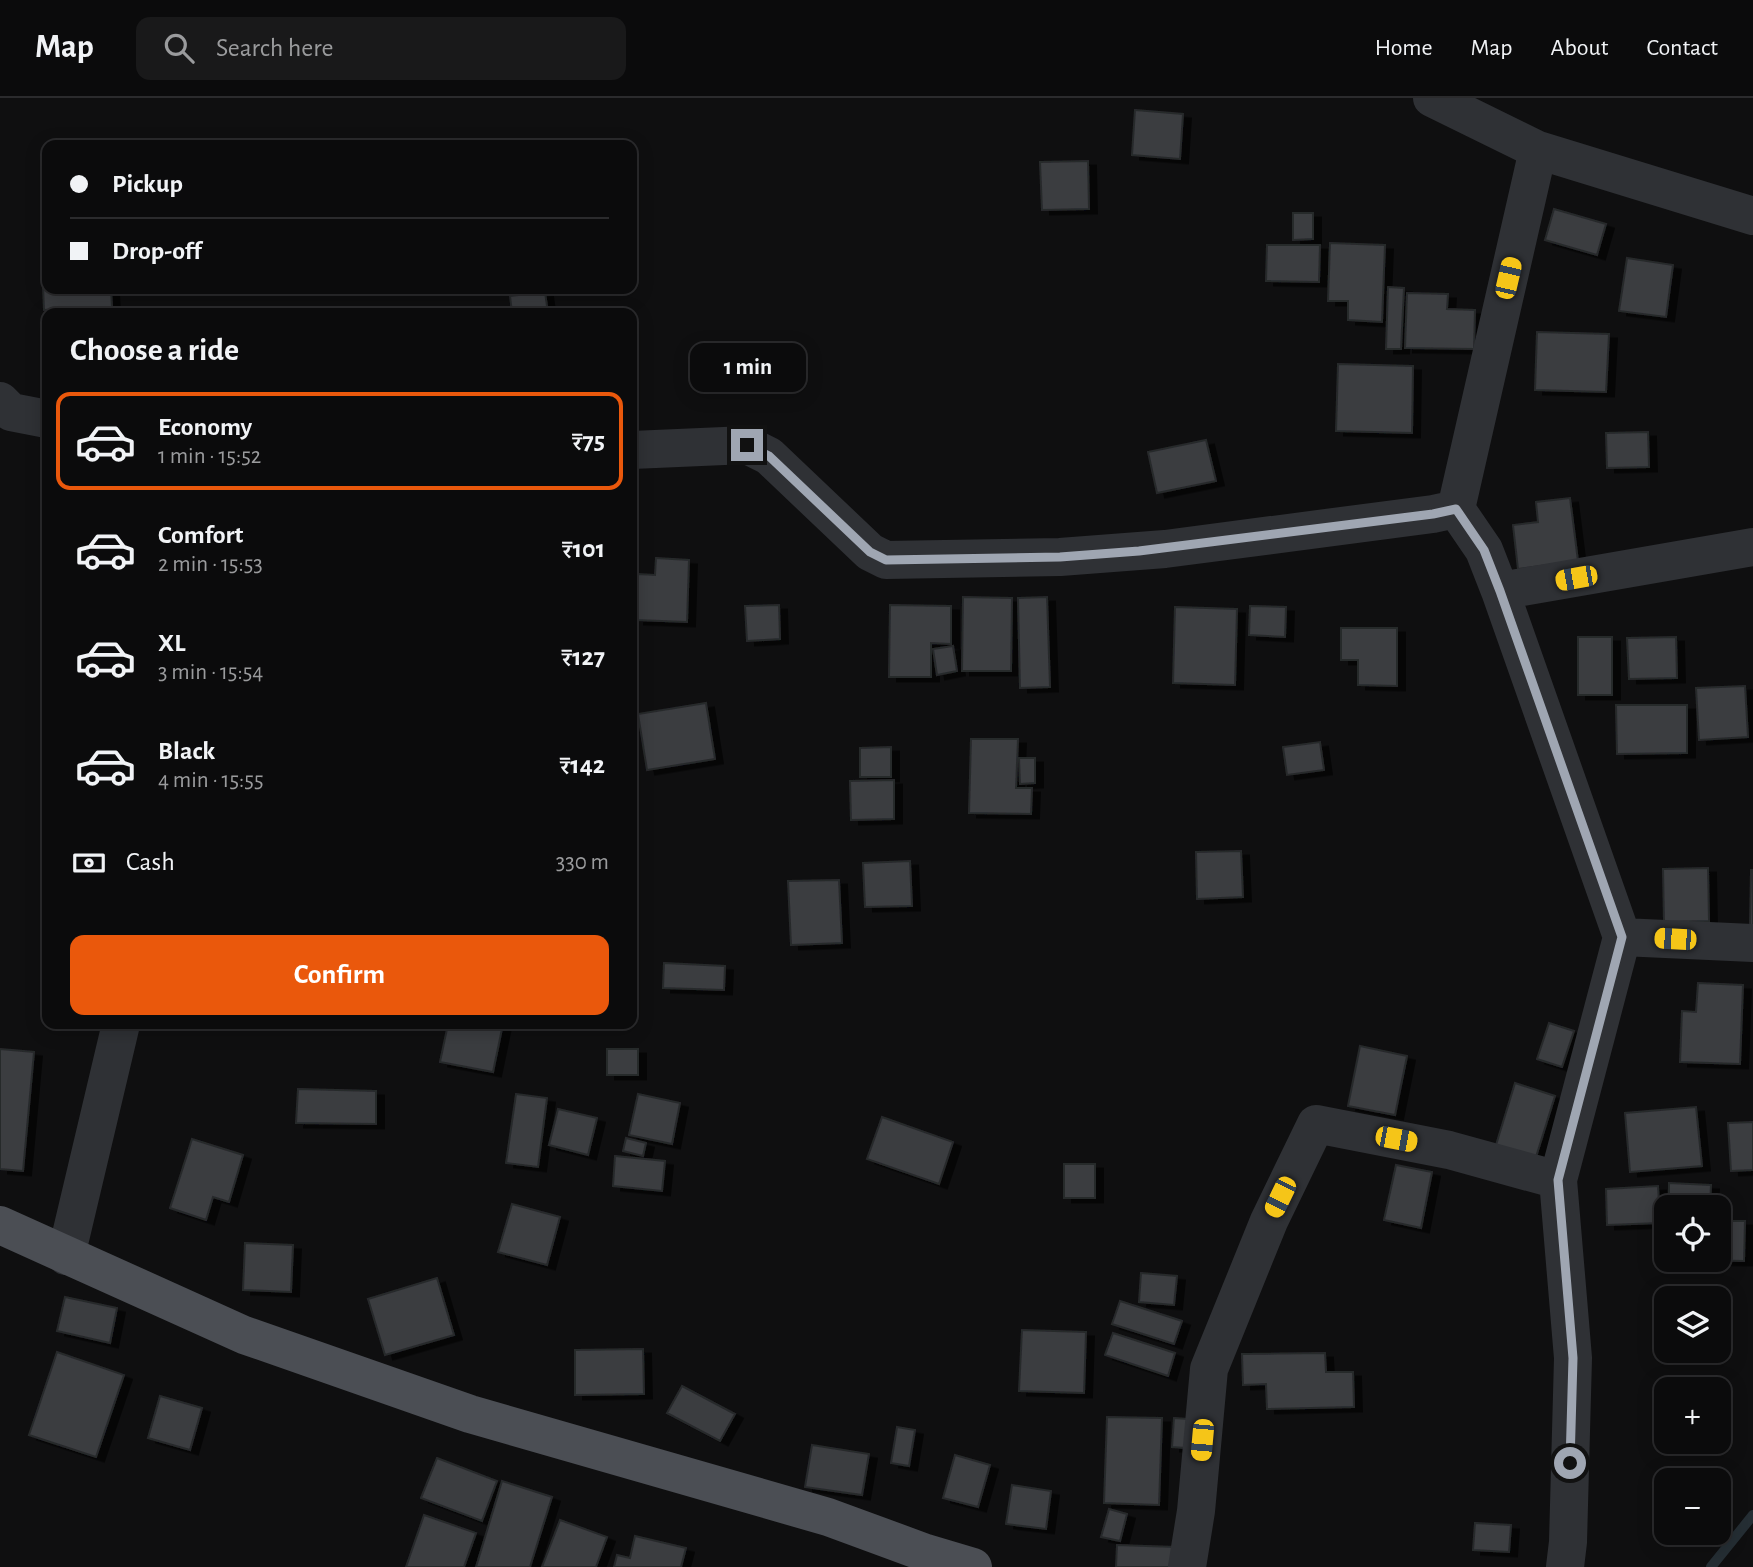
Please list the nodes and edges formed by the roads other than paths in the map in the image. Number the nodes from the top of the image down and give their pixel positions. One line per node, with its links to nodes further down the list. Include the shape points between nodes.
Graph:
1 (1432, 98): 2 (street)
2 (1538, 150): 3 (street); 7 (street)
3 (1753, 216)
4 (0, 401): 5 (street, via 11,412)
5 (42, 418)
6 (637, 450): 7 (street, via 747,445 769,456 870,552 886,560 1060,557 1165,549)
7 (1456, 509): 9 (street, via 1484,550)
8 (1753, 548): 9 (street)
9 (1500, 591): 10 (street)
10 (1622, 937): 11 (street); 13 (street)
11 (1753, 943)
12 (120, 1029): 15 (street)
13 (1558, 1180): 17 (street, via 1449,1150 1316,1124 1269,1221 1209,1369); 18 (street, via 1573,1358)
14 (0, 1225): 15 (main road)
15 (66, 1256): 16 (main road, via 244,1335 470,1414 828,1517)
16 (973, 1567)
17 (1187, 1567)
18 (1565, 1567)

